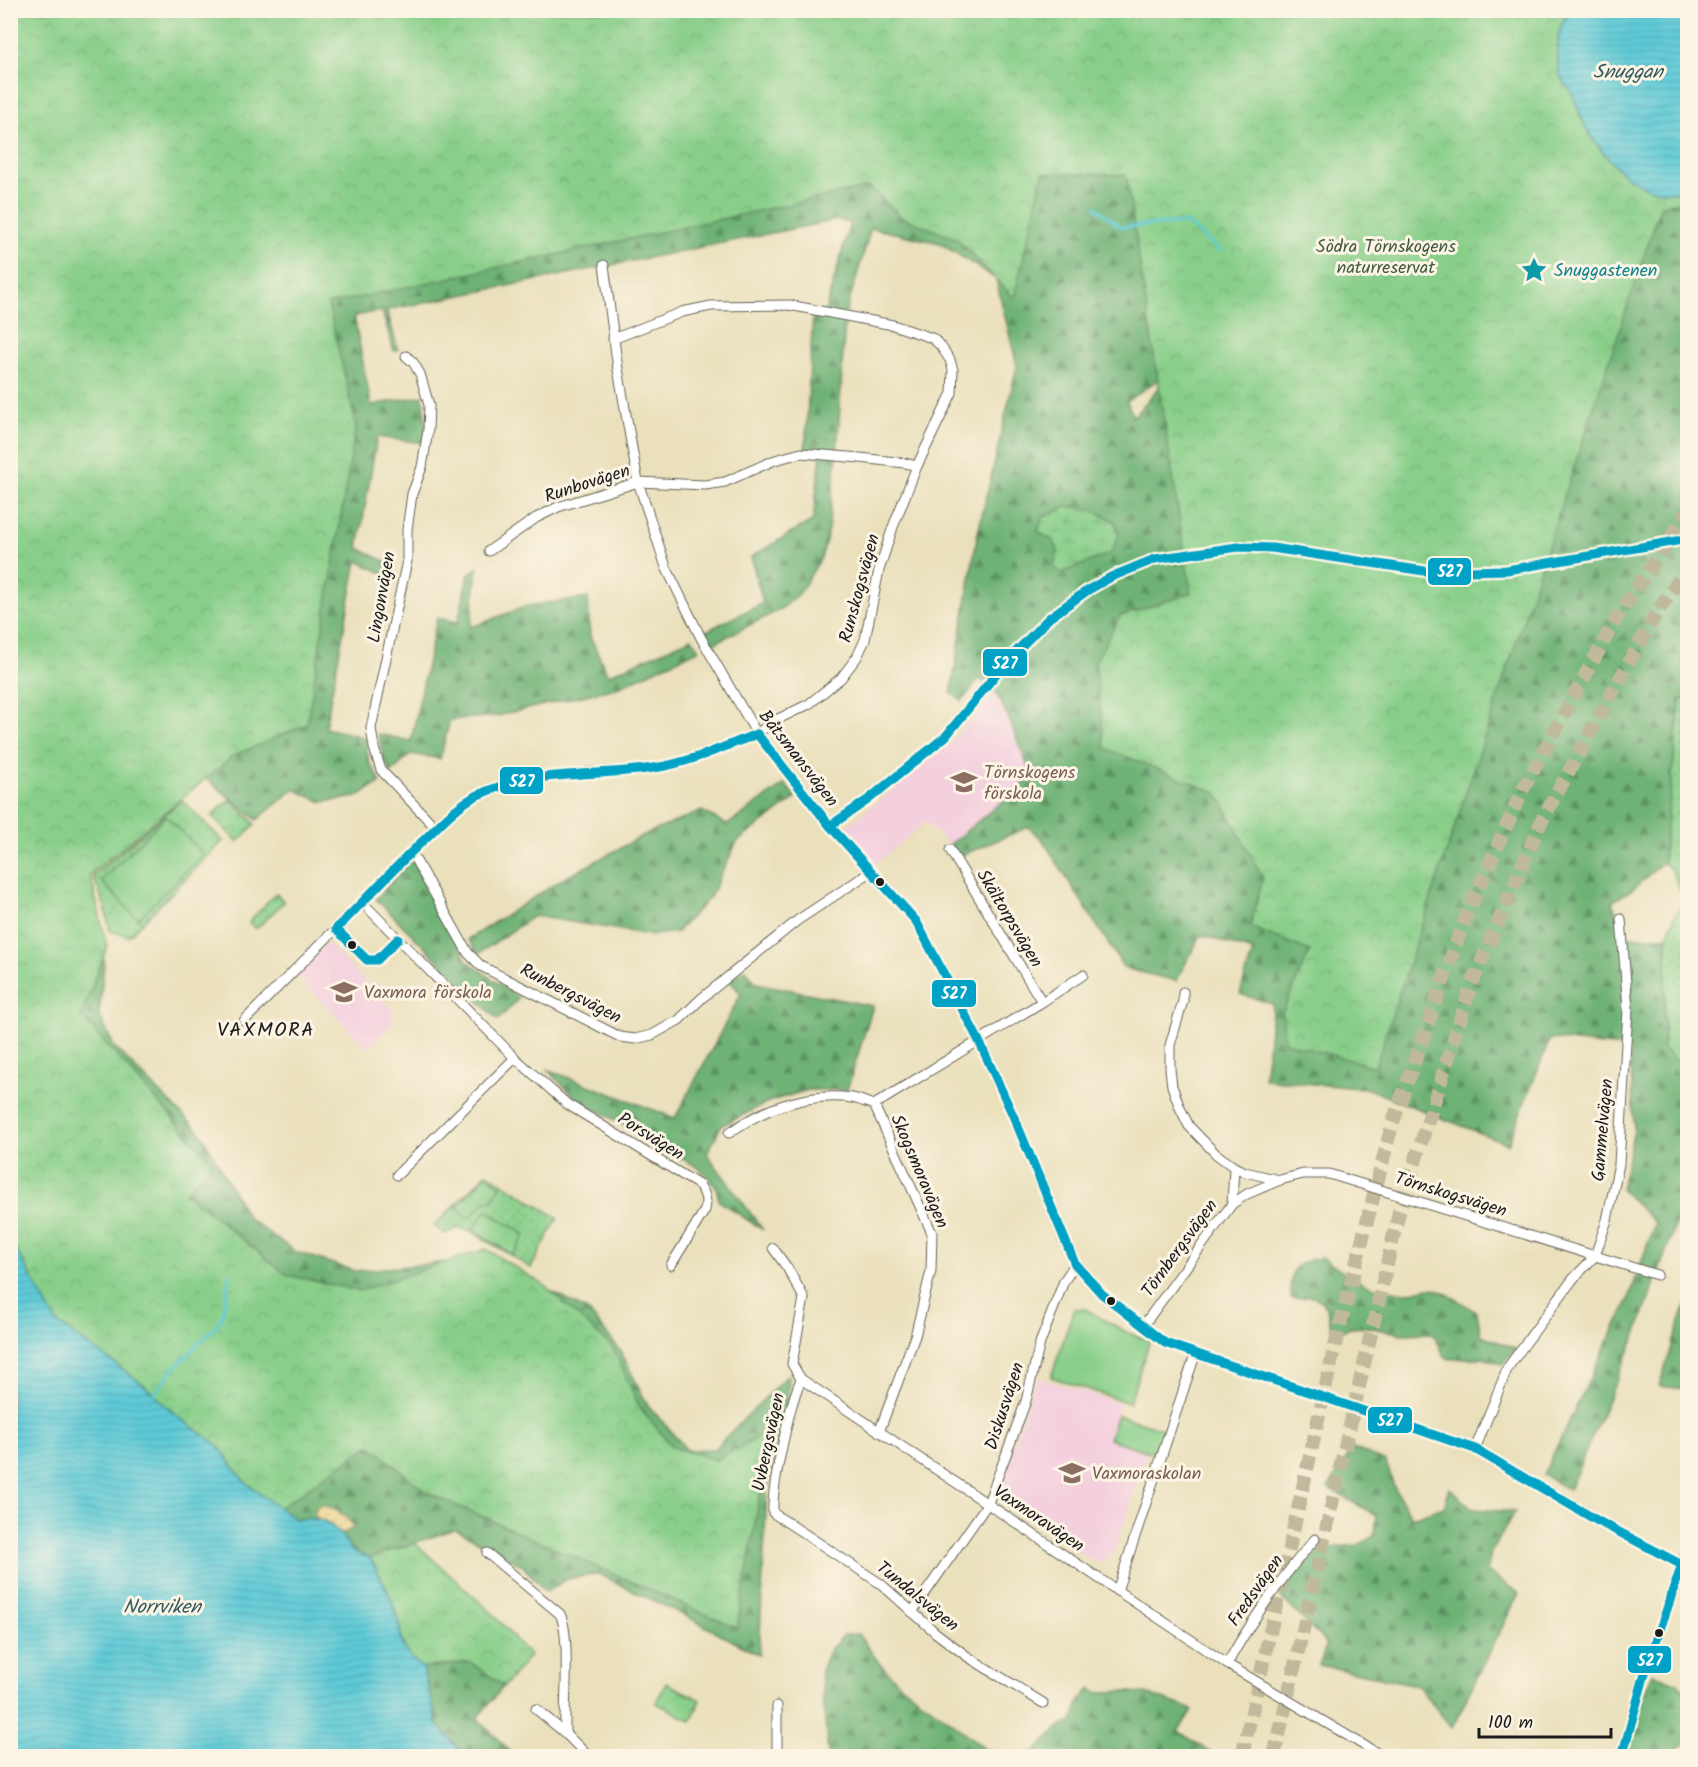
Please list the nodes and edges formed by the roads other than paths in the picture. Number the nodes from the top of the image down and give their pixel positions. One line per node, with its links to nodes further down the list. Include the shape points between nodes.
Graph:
1 (604, 265): 2 (street, Båtsmansvägen)
2 (613, 339): 4 (street, Runskogsvägen, via 682,312 711,306 789,305 893,325 932,338 950,360 952,393); 5 (street, Båtsmansvägen)
3 (406, 356): 10 (street, Lingonvägen, via 416,368 429,405 428,430 412,494 407,561 371,728 381,770)
4 (916, 466): 5 (street, Runbovägen, via 801,453 725,482); 8 (street, Runskogsvägen, via 882,562 865,640 857,657 841,678 809,704)
5 (638, 482): 7 (street, Runbovägen, via 558,507); 8 (street, Båtsmansvägen, via 666,567)
6 (1688, 539): 9 (street, via 1507,570 1431,572 1272,548 1238,547 1155,559 1111,577 1049,618 1005,663 946,736)
7 (489, 551)
8 (756, 734): 9 (street, Båtsmansvägen); 10 (street, Runskogsvägen, via 677,764 652,769 589,772 511,783 466,801)
9 (830, 826): 13 (street, Båtsmansvägen)
10 (436, 828): 12 (street, Runskogsvägen)
11 (950, 850): 20 (street, Skältorpsvägen)
12 (411, 852): 13 (street, Runbergsvägen, via 468,952 481,966 620,1037 635,1039 652,1035 679,1020 798,920); 14 (street, Runskogsvägen)
13 (872, 871): 22 (street, Båtsmansvägen, via 916,921)
14 (363, 903): 16 (street); 17 (street, Porsvägen)
15 (1622, 919): 31 (street, Gammelvägen, via 1628,1009 1619,1164)
16 (336, 929): 17 (street, via 372,961); 21 (street)
17 (398, 939): 23 (street, Porsvägen)
18 (1083, 975): 20 (street)
19 (1183, 992): 26 (street, Törnskogsvägen, via 1170,1045 1172,1086 1189,1126)
20 (1042, 1002): 22 (street)
21 (244, 1021)
22 (979, 1041): 24 (street); 32 (street, Båtsmansvägen)
23 (515, 1058): 27 (street); 33 (street, Porsvägen, via 567,1104 699,1185 707,1200 705,1210)
24 (874, 1106): 25 (street, Skogsmoravägen, via 854,1098 818,1097 767,1112); 38 (street, Skogsmoravägen, via 932,1233 931,1271 915,1336)
25 (729, 1132)
26 (1234, 1167): 28 (street, Törnskogsvägen); 29 (street)
27 (397, 1175)
28 (1280, 1180): 29 (street, Törnbergsvägen); 31 (street, Törnskogsvägen, via 1303,1174 1329,1174)
29 (1232, 1204): 35 (street, Törnbergsvägen)
30 (773, 1248): 37 (street, via 804,1298 792,1364)
31 (1595, 1256): 34 (street, Törnskogsvägen); 39 (street, Gammelvägen, via 1508,1367)
32 (1075, 1264): 35 (street, Båtsmansvägen, via 1102,1294); 40 (street, Diskusvägen, via 1064,1281 1040,1343 1026,1401)
33 (670, 1265)
34 (1657, 1275)
35 (1143, 1326): 36 (street, Båtsmansvägen, via 1166,1343)
36 (1195, 1355): 39 (street, Båtsmansvägen); 46 (street)
37 (801, 1379): 38 (street, Vaxmoravägen); 41 (street, Uvbergsvägen, via 784,1439)
38 (879, 1432): 40 (street, Vaxmoravägen)
39 (1475, 1449): 45 (street, Båtsmansvägen)
40 (988, 1503): 46 (street, Vaxmoravägen); 47 (street, Diskusvägen)
41 (772, 1513): 47 (street, Tundalsvägen, via 881,1584)
42 (1315, 1539): 48 (street, Fredsvägen, via 1283,1575)
43 (1688, 1549): 45 (street)
44 (487, 1553): 52 (street, via 554,1607 564,1622)
45 (1685, 1567): 56 (street, via 1644,1672)
46 (1117, 1591): 48 (street, Vaxmoravägen)
47 (912, 1612): 49 (street, Tundalsvägen, via 968,1657)
48 (1227, 1664): 55 (street, Vaxmoravägen)
49 (1043, 1703)
50 (777, 1706): 54 (street)
51 (536, 1709): 52 (street)
52 (565, 1733): 53 (street)
53 (588, 1756)
54 (777, 1756)
55 (1382, 1756)
56 (1622, 1756)

